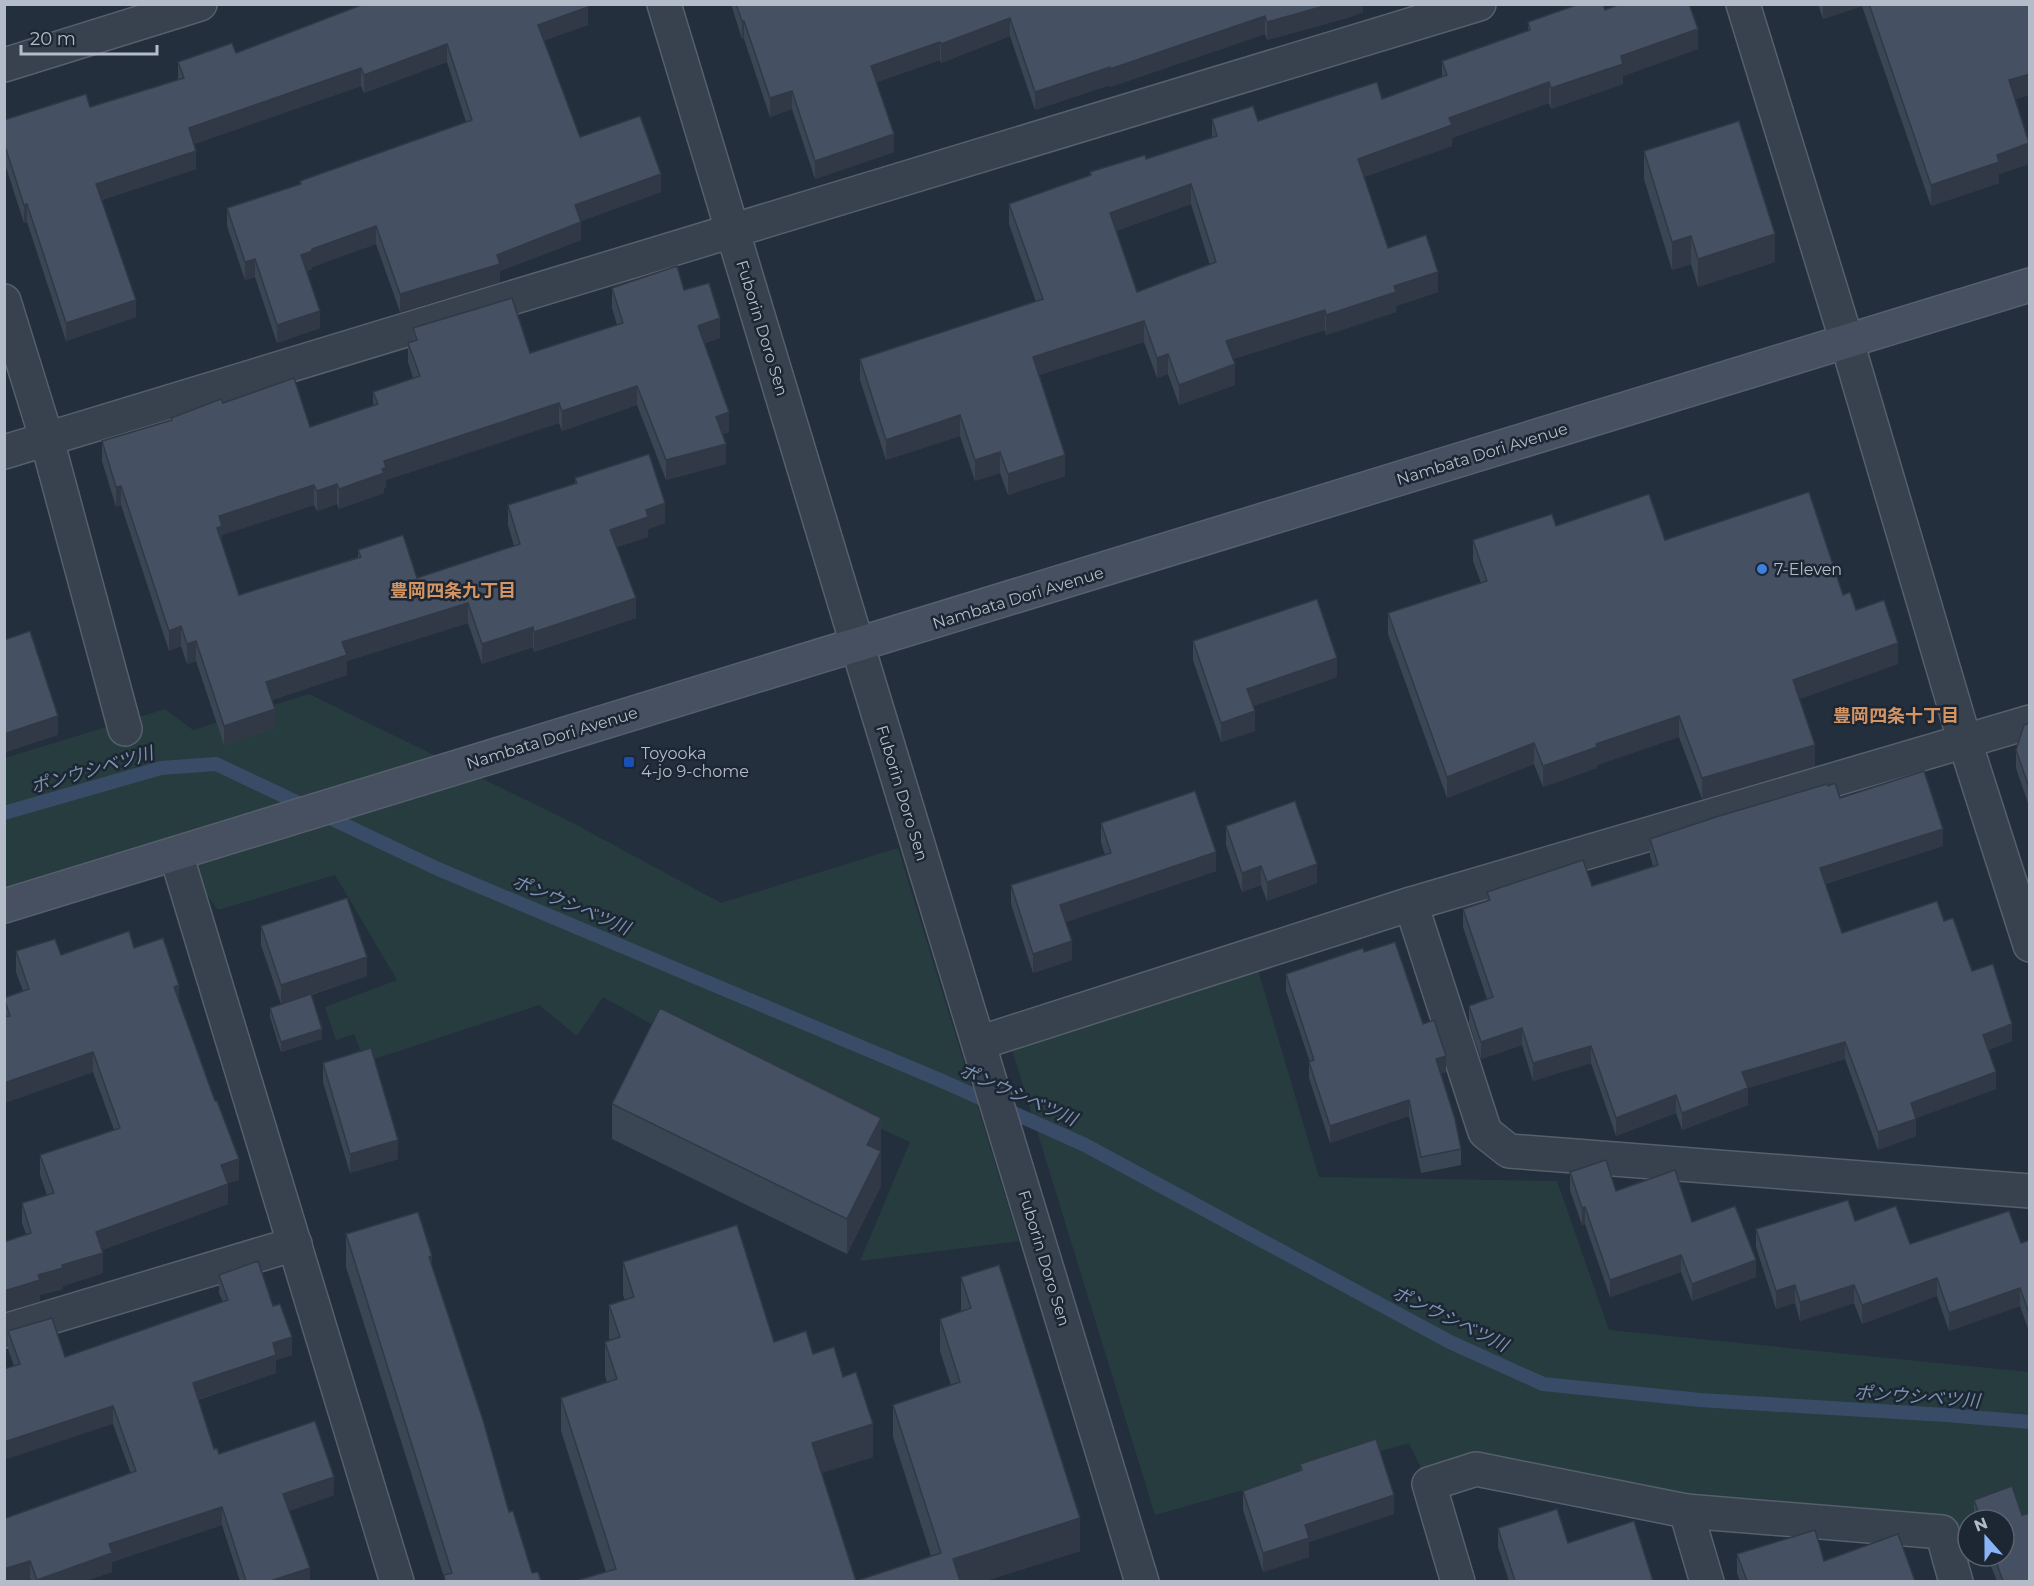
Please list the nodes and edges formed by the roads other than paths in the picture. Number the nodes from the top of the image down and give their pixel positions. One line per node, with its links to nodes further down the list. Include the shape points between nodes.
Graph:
1 (200, 4): 5 (street)
2 (664, 4): 6 (street, Fuborin Doro Sen)
3 (1479, 4): 6 (street)
4 (1743, 4): 9 (street)
5 (4, 65)
6 (732, 231): 10 (street); 12 (street, Fuborin Doro Sen)
7 (2030, 285): 9 (main road, Nambata Dori Avenue)
8 (4, 301): 10 (street)
9 (1847, 342): 12 (main road, Nambata Dori Avenue); 15 (street)
10 (47, 440): 11 (street); 14 (street)
11 (4, 452)
12 (858, 647): 16 (main road, Nambata Dori Avenue); 20 (street, Fuborin Doro Sen)
13 (2030, 722): 15 (street)
14 (125, 729)
15 (1965, 742): 17 (street); 19 (street)
16 (176, 854): 18 (main road, Nambata Dori Avenue); 22 (street)
17 (1411, 904): 20 (street); 21 (street, via 1485,1132 1509,1151)
18 (4, 906)
19 (2030, 945)
20 (981, 1049): 26 (street, Fuborin Doro Sen)
21 (2030, 1191)
22 (295, 1244): 23 (street); 25 (street)
23 (4, 1331)
24 (1686, 1511): 27 (street, via 1476,1469 1429,1484); 28 (street); 29 (street, via 1942,1532)
25 (397, 1581)
26 (1142, 1581)
27 (1458, 1581)
28 (1707, 1581)
29 (1956, 1581)

